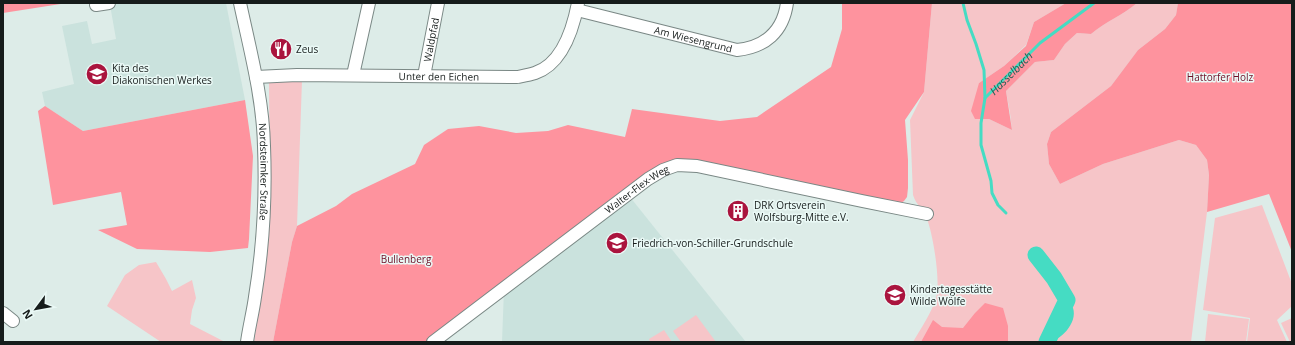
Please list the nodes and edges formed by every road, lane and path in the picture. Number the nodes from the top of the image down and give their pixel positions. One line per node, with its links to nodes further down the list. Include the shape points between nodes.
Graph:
1 (109, 3): 6 (street)
2 (240, 3): 10 (street, Nordsteimker Straße)
3 (369, 3): 8 (street)
4 (438, 3): 9 (street, Waldpfad)
5 (787, 3): 7 (street, Am Wiesengrund, via 784,18 773,35 765,42 748,49 737,50)
6 (96, 5)
7 (578, 6): 9 (street, Unter den Eichen, via 567,42 556,60 536,73 516,77)
8 (353, 75): 9 (street, Unter den Eichen); 10 (street, Unter den Eichen, via 297,74)
9 (424, 76)
10 (256, 77): 14 (street, Nordsteimker Straße, via 264,146 264,198 255,297)
11 (928, 214): 15 (street, Walter-Flex-Weg, via 697,166 678,165 648,179)
12 (3, 313): 13 (street)
13 (13, 321)
14 (246, 342)
15 (433, 342)

